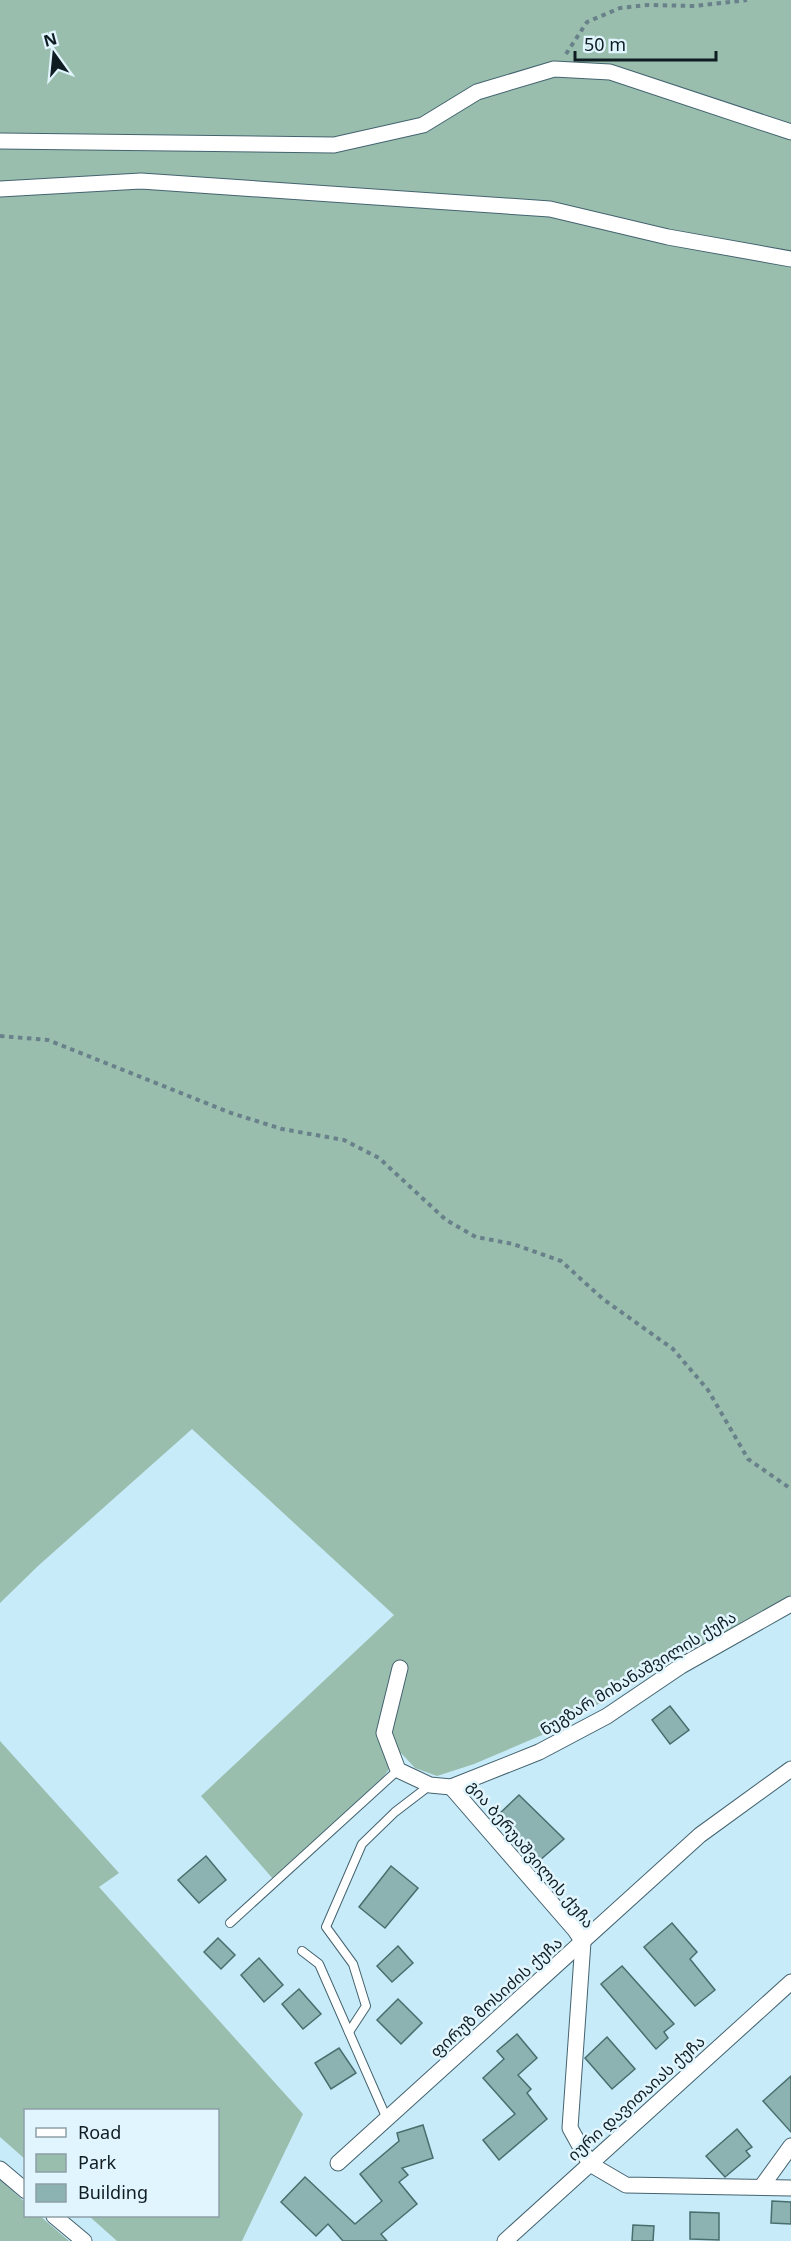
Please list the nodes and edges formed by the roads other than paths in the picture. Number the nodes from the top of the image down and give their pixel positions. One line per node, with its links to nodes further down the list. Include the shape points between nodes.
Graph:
1 (791, 132): 2 (street, via 610,72 554,69 477,92 423,125 334,145)
2 (0, 141)
3 (0, 189): 4 (street, via 141,181 550,209 669,237)
4 (791, 259)
5 (791, 1604): 10 (street, ნუგზარ მიხანაშვილის ქუჩა, via 681,1666 578,1732)
6 (400, 1668): 8 (street, via 384,1733)
7 (791, 1769): 12 (street, ფირუზ მოსიძის ქუჩა, via 700,1835)
8 (398, 1770): 9 (street, ნუგზარ მიხანაშვილის ქუჩა); 11 (lane)
9 (430, 1785): 10 (street, ნუგზარ მიხანაშვილის ქუჩა); 15 (lane, via 363,1844 326,1927 353,1964 366,2006)
10 (451, 1787): 12 (street, გია ბერუაშვილის ქუჩა)
11 (230, 1923)
12 (584, 1942): 16 (street, ფირუზ მოსიძის ქუჩა); 19 (street, გია ბერუაშვილის ქუჩა, via 570,2128)
13 (302, 1950): 15 (lane, via 320,1964)
14 (791, 1982): 19 (street, იური დავითაიას ქუჩა)
15 (349, 2032): 16 (lane)
16 (387, 2120): 18 (street, ფირუზ მოსიძის ქუჩა)
17 (791, 2145): 21 (street)
18 (338, 2163)
19 (590, 2164): 21 (street, via 626,2185); 26 (street, იური დავითაიას ქუჩა)
20 (0, 2169): 23 (street)
21 (762, 2186): 22 (street)
22 (791, 2188)
23 (24, 2189)
24 (55, 2217): 25 (street)
25 (84, 2241)
26 (507, 2241)

